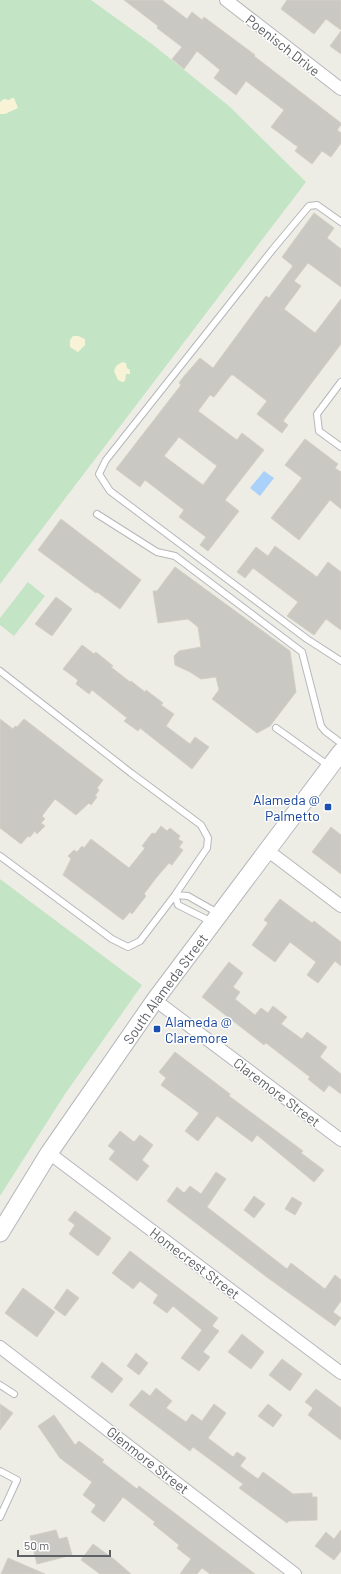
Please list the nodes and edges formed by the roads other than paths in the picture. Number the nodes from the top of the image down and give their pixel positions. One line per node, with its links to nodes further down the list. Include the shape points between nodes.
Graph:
1 (226, 0): 2 (street, Poenisch Drive)
2 (341, 89)
3 (341, 222): 7 (lane, via 317,205 309,206 106,460 99,474 110,491 307,639)
4 (341, 382): 5 (lane, via 317,414 319,431)
5 (341, 447)
6 (97, 514): 10 (lane, via 157,552 175,556 302,652 321,726)
7 (341, 661)
8 (0, 671): 15 (lane, via 201,825 208,838 207,848)
9 (276, 728): 12 (lane)
10 (341, 743)
11 (341, 752): 12 (main road, South Alameda Street)
12 (330, 767): 13 (main road, South Alameda Street)
13 (267, 850): 16 (street); 17 (main road, South Alameda Street)
14 (0, 856): 15 (lane, via 112,939 128,947 140,941)
15 (174, 895): 17 (lane, via 188,896); 17 (lane, via 178,905)
16 (341, 906)
17 (215, 918): 18 (main road, South Alameda Street)
18 (155, 1000): 19 (street, Claremore Street); 20 (main road, South Alameda Street)
19 (341, 1140)
20 (49, 1153): 21 (main road, South Alameda Street); 23 (street, Homecrest Street)
21 (0, 1233)
22 (0, 1347): 28 (street, Glenmore Street)
23 (341, 1373)
24 (0, 1385): 25 (lane)
25 (14, 1394)
26 (0, 1471): 27 (lane, via 17,1480)
27 (0, 1517)
28 (295, 1574)

